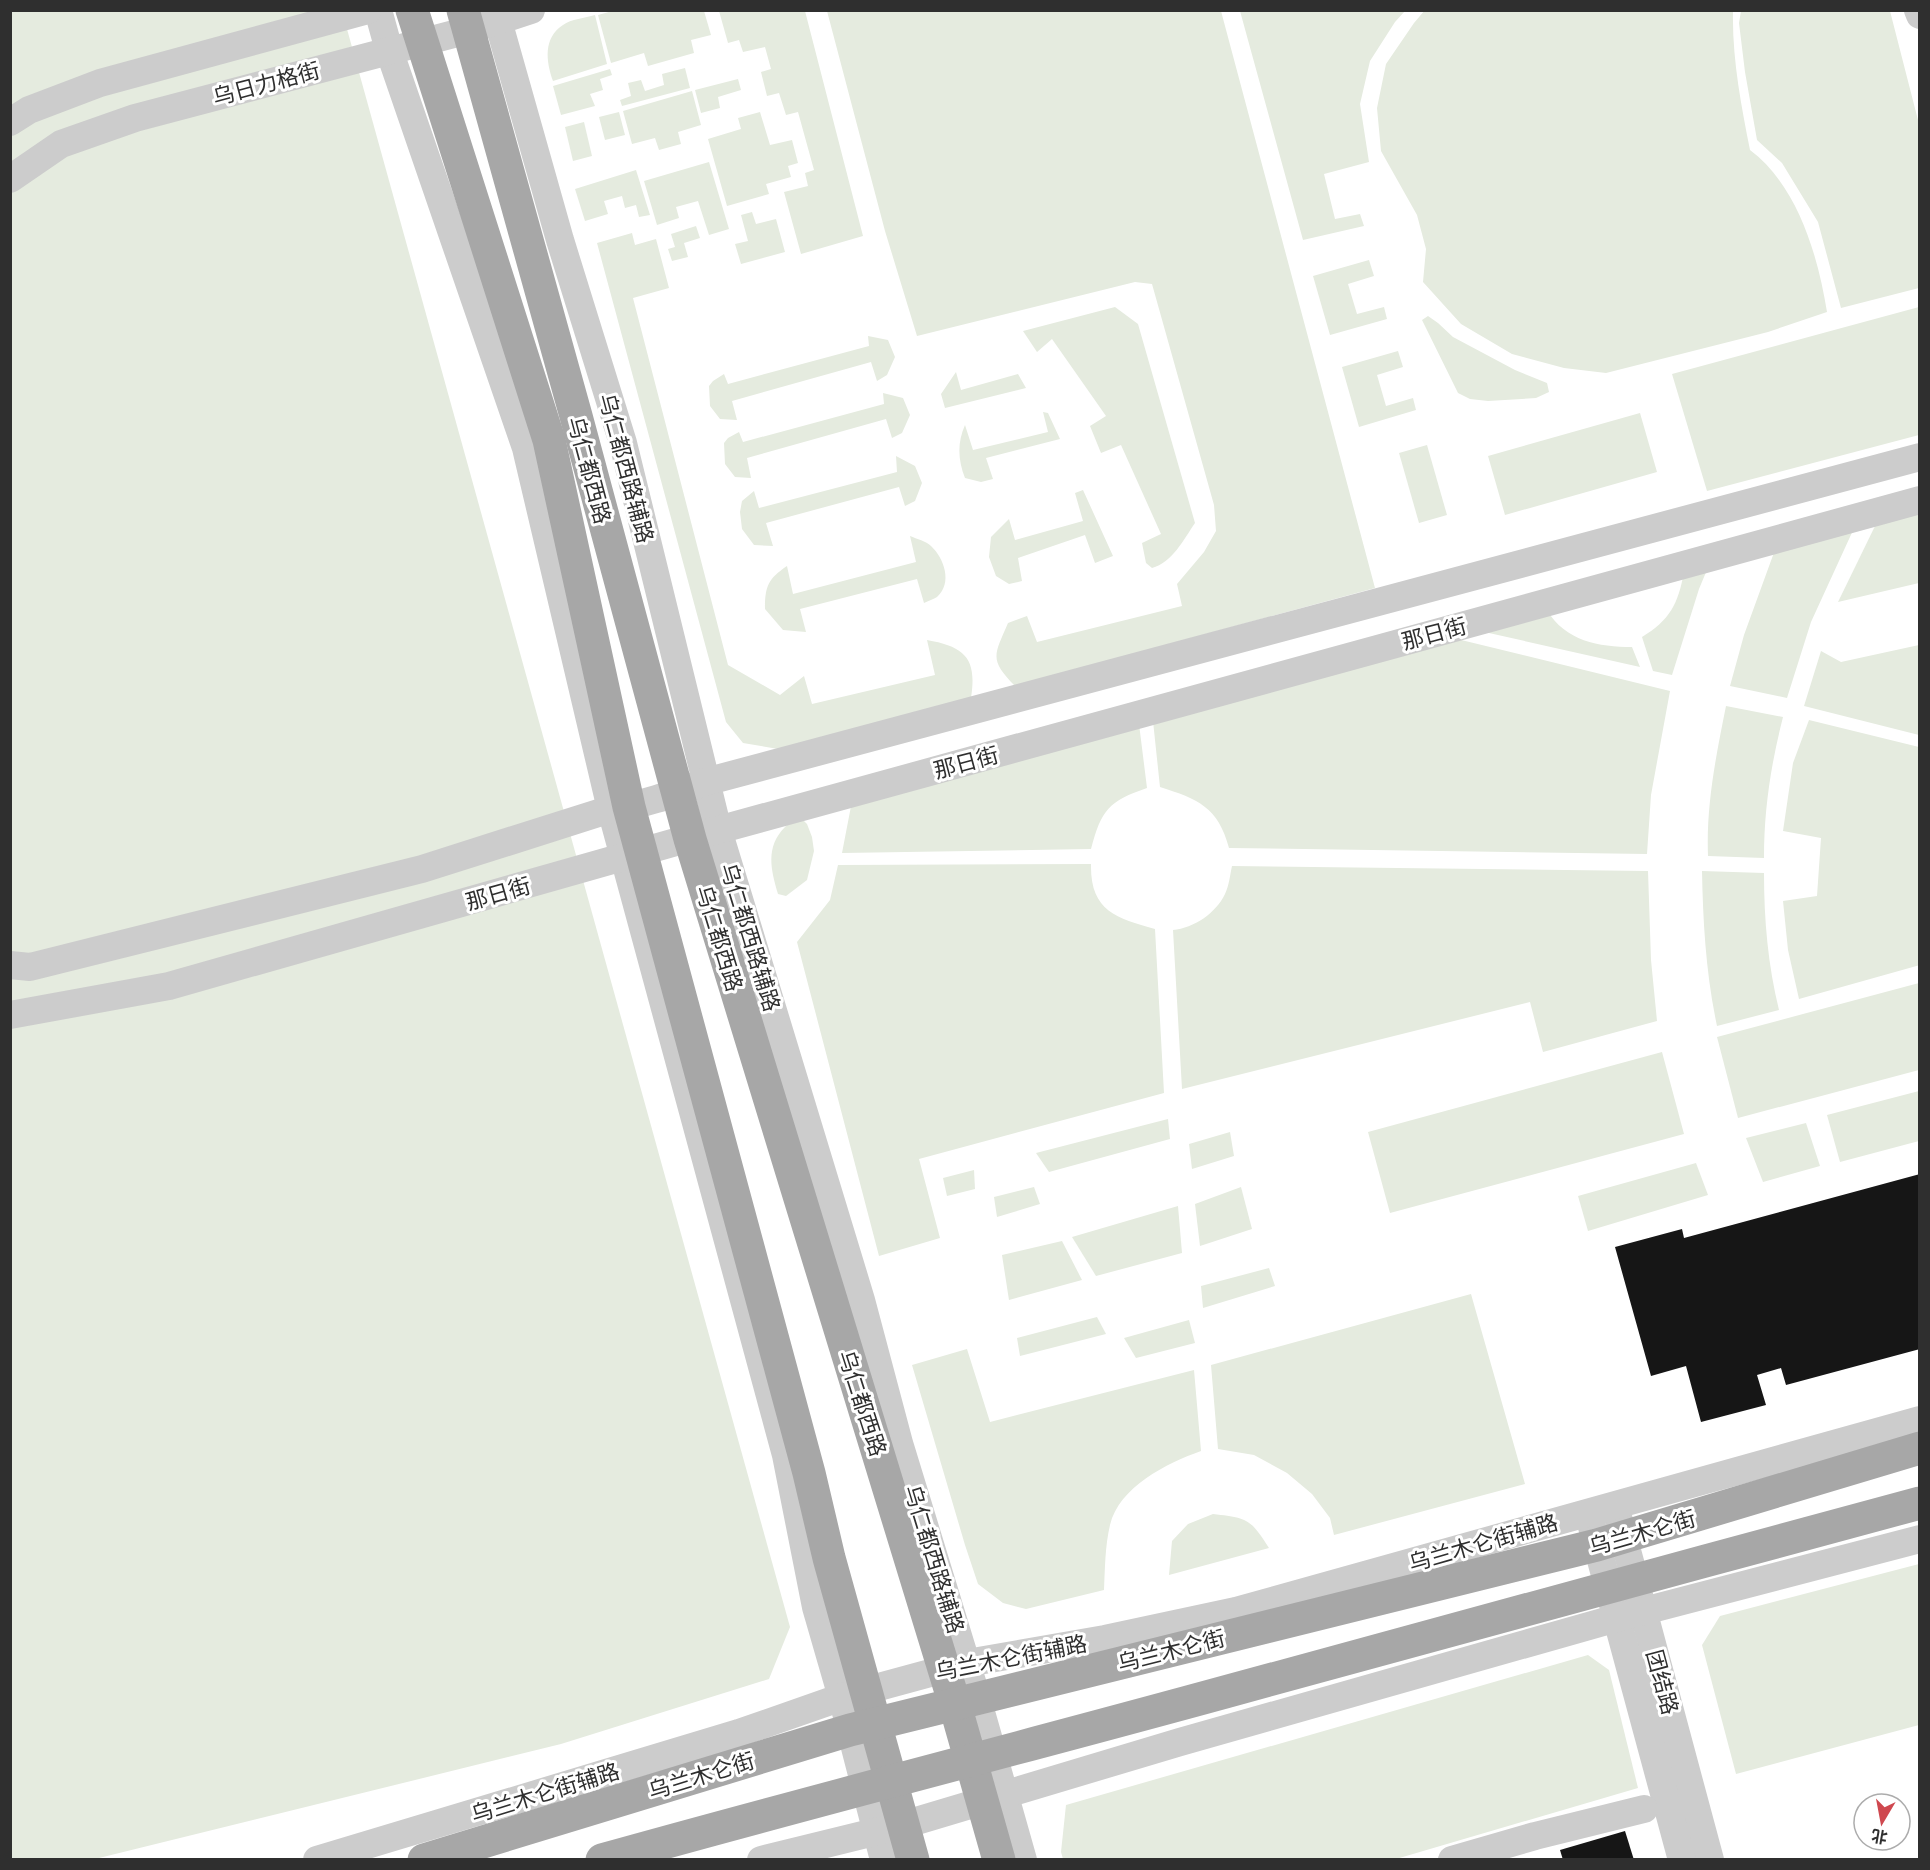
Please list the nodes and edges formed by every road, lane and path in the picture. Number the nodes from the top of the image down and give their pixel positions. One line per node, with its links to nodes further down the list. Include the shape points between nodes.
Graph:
1 (368, 10): 10 (street, 乌日力格街, via 100,83)
2 (378, 10): 9 (street)
3 (412, 10): 8 (main road, 乌仁都西路)
4 (531, 10): 7 (street, 乌日力格街)
5 (1918, 10): 6 (street)
6 (1920, 15)
7 (481, 17): 8 (street, 乌日力格街); 14 (main road, 乌仁都西路, via 579,428)
8 (421, 42): 9 (street, 乌日力格街); 15 (main road, 乌仁都西路, via 549,440)
9 (389, 50): 11 (street, 乌日力格街, via 135,118 61,144); 15 (street, via 526,448)
10 (10, 122)
11 (10, 179)
12 (1920, 457): 14 (street, 那日街)
13 (1920, 500): 16 (street, 那日街)
14 (691, 787): 15 (street, 那日街); 16 (main road, 乌仁都西路)
15 (620, 808): 17 (main road, 乌仁都西路); 18 (street, 那日街, via 422,870 30,967)
16 (704, 834): 17 (street, 那日街); 27 (main road, 乌仁都西路, via 883,1466)
17 (633, 855): 19 (street, 那日街, via 169,986); 28 (main road, 乌仁都西路, via 809,1473)
18 (10, 965)
19 (10, 1015)
20 (1920, 1420): 23 (street, 乌兰木仑街辅路)
21 (1920, 1448): 25 (main road, 乌兰木仑街)
22 (1920, 1503): 26 (main road, 乌兰木仑街)
23 (1601, 1508): 25 (street, 团结路); 27 (street, 乌兰木仑街辅路, via 1236,1611)
24 (1920, 1539): 26 (street)
25 (1610, 1542): 26 (street, 团结路); 29 (main road, 乌兰木仑街)
26 (1626, 1600): 31 (main road, 乌兰木仑街); 33 (street, via 1180,1742); 47 (street); 48 (street, 团结路)
27 (955, 1666): 28 (street, 乌兰木仑街辅路); 29 (main road, 乌仁都西路)
28 (855, 1694): 30 (main road, 乌仁都西路); 37 (street, 乌兰木仑街辅路)
29 (966, 1701): 30 (main road, 乌兰木仑街); 31 (main road, 乌仁都西路)
30 (863, 1727): 32 (main road, 乌仁都西路); 39 (main road, 乌兰木仑街)
31 (982, 1757): 32 (main road, 乌兰木仑街); 33 (main road, 乌仁都西路)
32 (877, 1784): 35 (main road, 乌仁都西路); 40 (main road, 乌兰木仑街)
33 (993, 1797): 35 (street); 44 (main road, 乌仁都西路); 45 (street)
34 (1644, 1809): 36 (street)
35 (890, 1829): 41 (street); 42 (street); 43 (main road, 乌仁都西路)
36 (1538, 1848): 46 (street)
37 (353, 1855): 38 (street, 乌兰木仑街辅路)
38 (317, 1860)
39 (424, 1860)
40 (602, 1860)
41 (761, 1860)
42 (884, 1860)
43 (913, 1860)
44 (999, 1860)
45 (1023, 1860)
46 (1452, 1860)
47 (1682, 1860)
48 (1710, 1860)

